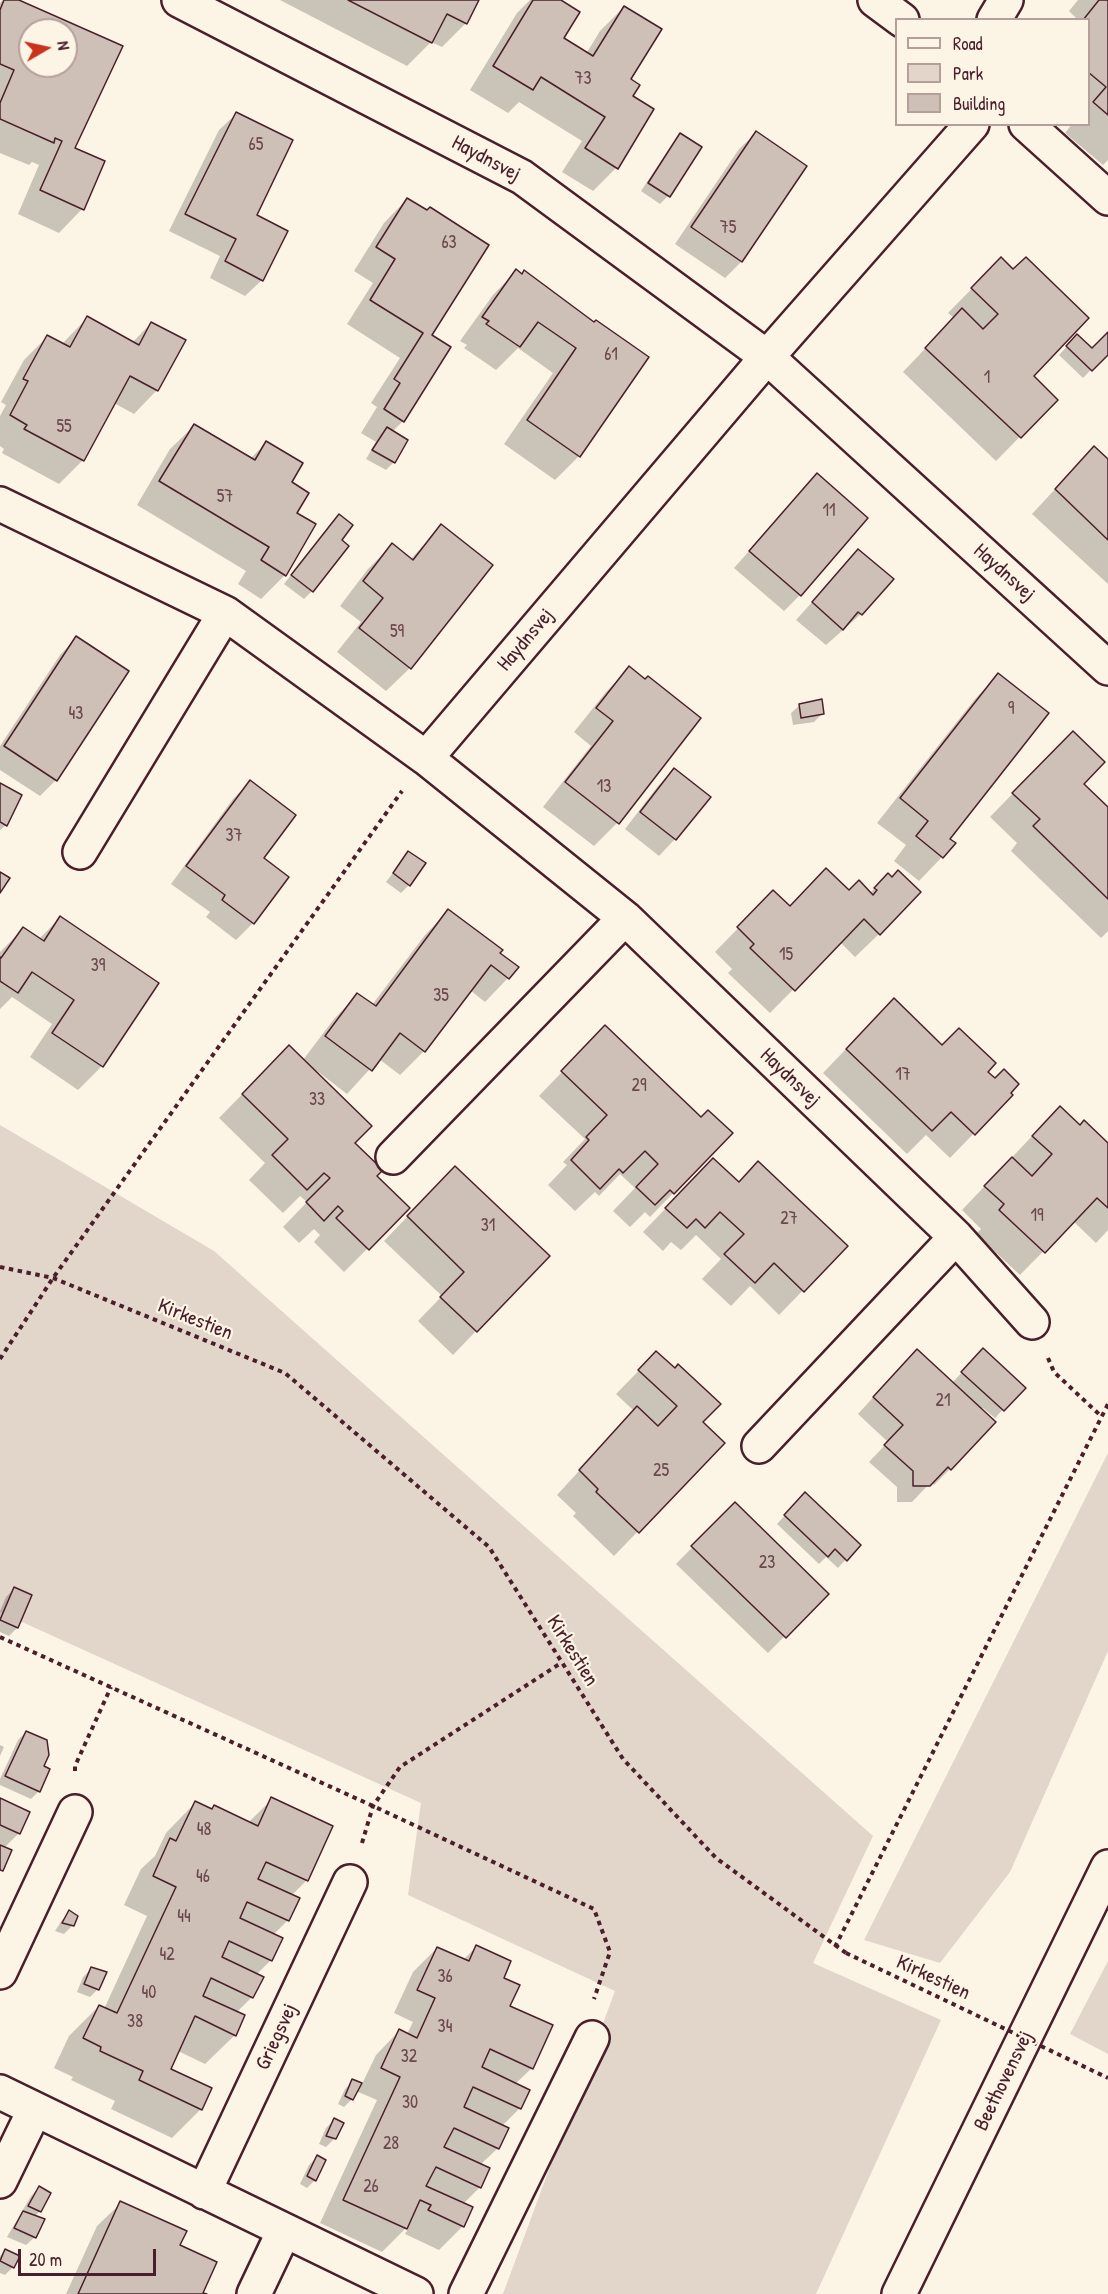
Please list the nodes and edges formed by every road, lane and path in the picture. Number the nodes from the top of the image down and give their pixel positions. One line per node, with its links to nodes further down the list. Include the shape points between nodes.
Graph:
1 (180, 0): 9 (street, Haydnsvej, via 522,177)
2 (875, 0): 4 (street)
3 (1006, 0): 5 (street)
4 (899, 18)
5 (995, 18)
6 (970, 126): 9 (street, Haydnsvej)
7 (1028, 126): 8 (street)
8 (1108, 198)
9 (767, 357): 12 (street, Haydnsvej); 13 (street, Haydnsvej)
10 (0, 504): 11 (street, Haydnsvej)
11 (225, 613): 13 (street, Haydnsvej); 14 (street)
12 (1108, 668)
13 (426, 758): 15 (street, Haydnsvej); 19 (path)
14 (80, 852)
15 (625, 918): 16 (street); 17 (street, Haydnsvej)
16 (393, 1157)
17 (956, 1237): 20 (street, Haydnsvej); 24 (street)
18 (0, 1267): 19 (path, Kirkestien)
19 (53, 1278): 21 (path); 26 (path, Kirkestien, via 285,1373 489,1547)
20 (1032, 1322): 23 (path, via 1054,1372)
21 (0, 1359)
22 (1108, 1404): 23 (path)
23 (1102, 1417): 32 (path)
24 (759, 1446)
25 (0, 1637): 27 (path)
26 (561, 1663): 28 (path, via 400,1767); 32 (path, Kirkestien, via 623,1759 716,1858)
27 (111, 1687): 28 (path); 29 (path, via 75,1766)
28 (373, 1806): 31 (path); 34 (path, via 594,1909 610,1952 590,2009)
29 (75, 1812): 33 (street)
30 (1108, 1867): 44 (street, Beethovensvej)
31 (350, 1882): 39 (street, Griegsvej)
32 (835, 1947): 35 (path, Kirkestien, bridge)
33 (0, 1972)
34 (592, 2038): 43 (street)
35 (1108, 2078)
36 (0, 2092): 37 (street)
37 (35, 2109): 38 (street); 39 (street)
38 (0, 2181)
39 (204, 2192): 40 (street)
40 (284, 2230): 41 (street); 42 (street)
41 (254, 2294)
42 (416, 2294)
43 (466, 2294)
44 (900, 2294)

